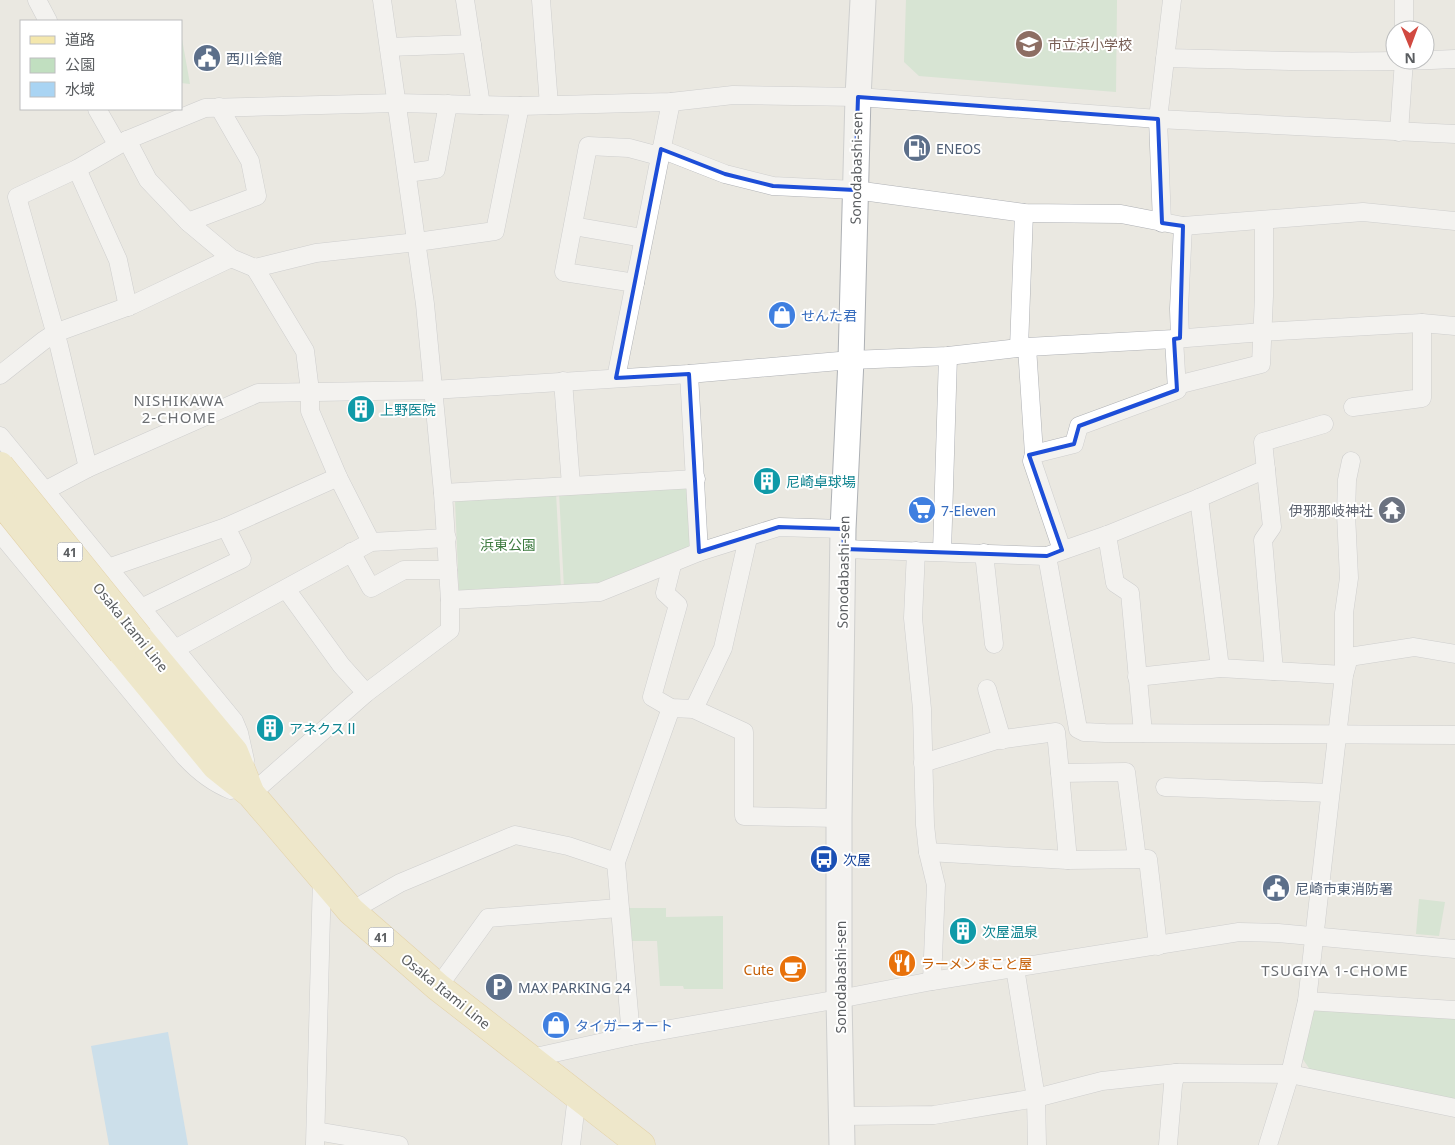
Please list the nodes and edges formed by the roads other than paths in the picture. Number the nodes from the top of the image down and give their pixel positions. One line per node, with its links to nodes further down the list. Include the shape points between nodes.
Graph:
1 (37, 0): 8 (street)
2 (382, 0): 11 (street)
3 (466, 0): 10 (street)
4 (541, 0): 22 (street)
5 (863, 0): 17 (street, Sonodabashi-sen)
6 (1172, 0): 12 (street)
7 (1404, 0): 9 (street)
8 (47, 20)
9 (1404, 20)
10 (472, 44): 11 (street); 21 (street)
11 (388, 47): 19 (street)
12 (1165, 58): 15 (street); 26 (street)
13 (1455, 58): 14 (street)
14 (1435, 59)
15 (1385, 61)
16 (1403, 70): 27 (street)
17 (858, 97): 18 (street, via 733,95); 26 (street); 33 (street, Sonodabashi-sen)
18 (671, 102): 22 (street); 30 (street)
19 (397, 103): 20 (street); 24 (street); 32 (street)
20 (448, 104): 21 (street); 32 (street, via 436,169)
21 (481, 105): 23 (street)
22 (549, 105): 23 (street)
23 (520, 106): 42 (street, via 495,231)
24 (219, 107): 29 (street, via 205,108); 37 (street, via 250,161 257,196)
25 (98, 110): 29 (street)
26 (1158, 119): 27 (street); 38 (street)
27 (1398, 132): 28 (street)
28 (1455, 134)
29 (122, 142): 31 (street); 37 (street, via 148,180)
30 (660, 153): 33 (street, via 773,186); 39 (street, via 588,146); 41 (street)
31 (78, 169): 46 (street, via 118,260); 50 (street, via 17,197)
32 (407, 173): 42 (street)
33 (855, 190): 34 (street); 54 (street, Sonodabashi-sen)
34 (1024, 213): 38 (street, via 1121,214); 52 (street)
35 (1264, 221): 36 (street, via 1362,212); 40 (street); 49 (street)
36 (1455, 221)
37 (188, 222): 43 (street)
38 (1162, 223): 40 (street)
39 (573, 226): 41 (street); 45 (street, via 564,272)
40 (1183, 226): 51 (street)
41 (643, 238): 45 (street)
42 (416, 242): 44 (street, via 316,253); 60 (street)
43 (231, 258): 44 (street); 46 (street)
44 (255, 268): 61 (street, via 305,351)
45 (634, 283): 57 (street)
46 (128, 307): 50 (street)
47 (1422, 323): 48 (street); 49 (street); 62 (street, via 1422,398)
48 (1455, 326)
49 (1263, 332): 51 (street); 59 (street, via 1261,364)
50 (55, 334): 56 (street); 68 (street)
51 (1177, 339): 52 (street); 59 (street)
52 (1023, 347): 53 (street); 65 (street)
53 (948, 356): 54 (street); 88 (street)
54 (852, 360): 55 (street); 83 (street, Sonodabashi-sen)
55 (689, 374): 57 (street); 71 (street)
56 (0, 375)
57 (616, 378): 58 (street)
58 (563, 382): 60 (street); 72 (street)
59 (1177, 385): 65 (street, via 1178,390 1079,426 1074,444)
60 (432, 390): 61 (street); 74 (street)
61 (310, 391): 68 (street, via 258,394); 70 (street, via 310,411)
62 (1353, 407)
63 (1324, 424): 69 (street, via 1263,442)
64 (0, 436): 73 (street)
65 (1034, 454): 89 (street, via 1032,462)
66 (1351, 461): 103 (street, via 1347,480 1349,578 1344,613)
67 (0, 466): 97 (main road, Osaka Itami Line / 41, bridge)
68 (88, 468): 73 (street)
69 (1266, 469): 75 (street); 102 (street, via 1272,527 1263,540)
70 (338, 477): 78 (street); 84 (street)
71 (696, 480): 72 (street); 87 (street)
72 (571, 485): 74 (street)
73 (44, 490): 77 (street); 92 (street)
74 (444, 493): 81 (street)
75 (1199, 498): 80 (street); 101 (street)
76 (0, 500): 97 (main road, Osaka Itami Line / 41, bridge)
77 (0, 514)
78 (226, 527): 92 (street); 96 (street, via 242,559)
79 (0, 533): 117 (street, via 197,770 219,785)
80 (1107, 535): 89 (street); 104 (street, via 1115,583 1130,593)
81 (446, 538): 84 (street); 93 (street)
82 (748, 538): 83 (street, via 779,527); 87 (street); 108 (street, via 723,648)
83 (844, 539): 85 (street); 118 (street, Sonodabashi-sen)
84 (371, 542): 86 (street)
85 (916, 551): 88 (street); 113 (street, via 913,618 922,709)
86 (351, 552): 93 (street, via 371,588 404,570); 94 (street)
87 (699, 552): 91 (street)
88 (942, 552): 90 (street)
89 (1055, 553): 90 (street); 109 (street, via 1078,729 1105,734)
90 (984, 554): 98 (street)
91 (672, 565): 95 (street, via 600,592); 107 (street, via 664,593 678,605 652,697)
92 (108, 568): 96 (street)
93 (448, 570): 95 (street)
94 (286, 589): 99 (street); 106 (street)
95 (450, 600): 106 (street, via 450,630)
96 (141, 608): 99 (street)
97 (131, 644): 117 (main road, Osaka Itami Line / 41, via 216,766)
98 (994, 644)
99 (175, 649): 117 (street, via 234,721)
100 (1455, 654): 103 (street, via 1414,647 1349,657)
101 (1220, 668): 102 (street); 104 (street)
102 (1274, 671): 103 (street)
103 (1344, 675): 110 (street)
104 (1137, 677): 109 (street)
105 (988, 689): 112 (street)
106 (366, 693): 117 (street)
107 (671, 708): 108 (street); 122 (street)
108 (694, 709): 118 (street, via 744,732 744,816)
109 (1143, 733): 110 (street)
110 (1338, 733): 111 (street); 116 (street)
111 (1455, 735)
112 (1002, 740): 113 (street); 114 (street, via 1056,732)
113 (923, 763): 119 (street)
114 (1060, 773): 120 (street, via 1126,772); 121 (street)
115 (1165, 787): 116 (street)
116 (1330, 793): 126 (street)
117 (251, 794): 123 (main road, Osaka Itami Line / 41)
118 (839, 818): 132 (street, Sonodabashi-sen)
119 (928, 852): 121 (street); 130 (street, via 936,885)
120 (1138, 859): 121 (street); 127 (street, via 1148,859)
121 (1068, 860)
122 (616, 862): 124 (street); 125 (street, via 568,846 515,835 400,883)
123 (322, 877): 125 (main road, Osaka Itami Line / 41); 143 (street)
124 (619, 908): 131 (street, via 488,918); 135 (street)
125 (351, 911): 131 (main road, Osaka Itami Line / 41)
126 (1313, 936): 127 (street, via 1239,932); 128 (street); 133 (street)
127 (1158, 946): 129 (street)
128 (1455, 949)
129 (1015, 968): 130 (street); 140 (street)
130 (932, 980): 132 (street)
131 (438, 987): 136 (main road, Osaka Itami Line / 41)
132 (839, 999): 135 (street); 142 (street, Sonodabashi-sen)
133 (1306, 1001): 134 (street); 138 (street)
134 (1455, 1010)
135 (631, 1036): 136 (street)
136 (531, 1058): 139 (main road, Osaka Itami Line / 41)
137 (1176, 1073): 138 (street); 140 (street, via 1102,1081); 149 (street)
138 (1290, 1074): 141 (street); 150 (street)
139 (577, 1096): 145 (street); 146 (main road, Osaka Itami Line / 41)
140 (1036, 1098): 142 (street, via 934,1115); 148 (street)
141 (1455, 1108)
142 (842, 1116): 147 (street, Sonodabashi-sen)
143 (316, 1138): 144 (street)
144 (399, 1145)
145 (571, 1145)
146 (641, 1145)
147 (842, 1145)
148 (1037, 1145)
149 (1168, 1145)
150 (1268, 1145)

